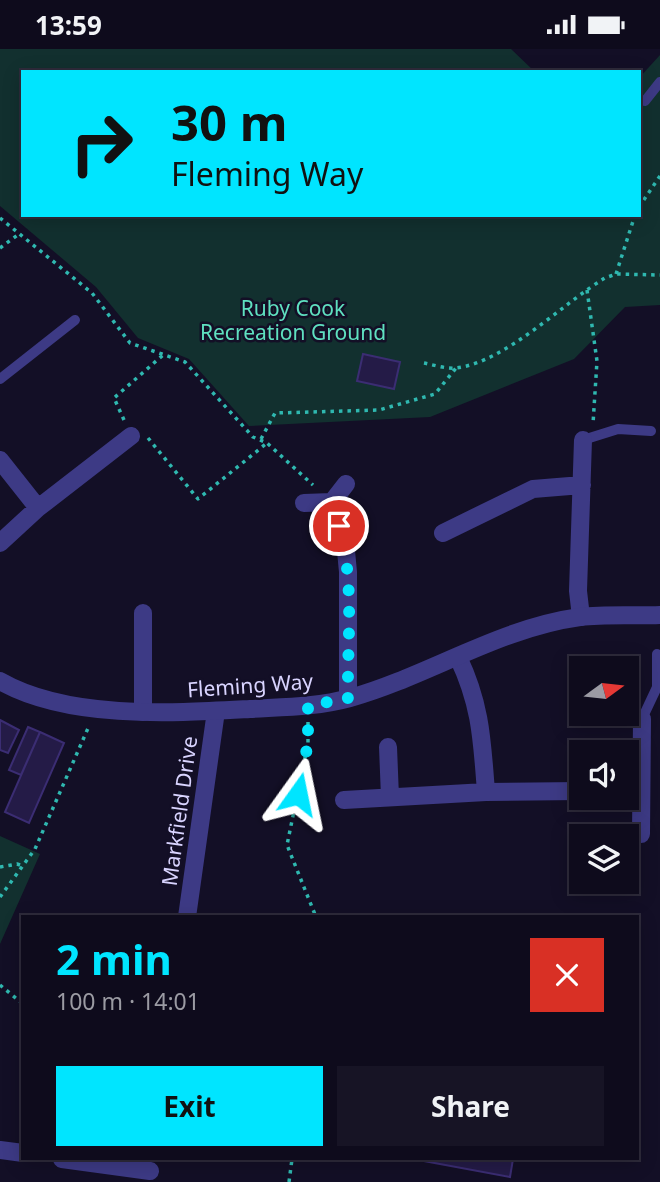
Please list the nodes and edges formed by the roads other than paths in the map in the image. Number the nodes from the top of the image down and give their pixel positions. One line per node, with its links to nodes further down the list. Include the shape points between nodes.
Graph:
1 (660, 82): 2 (lane)
2 (645, 101)
3 (75, 320): 4 (lane)
4 (0, 379)
5 (651, 431): 7 (lane, via 618,429)
6 (131, 436): 13 (street)
7 (588, 439): 10 (street)
8 (0, 460): 13 (street)
9 (346, 484): 11 (street)
10 (582, 485): 14 (street, via 533,489); 18 (street)
11 (332, 502): 12 (street); 22 (street, via 348,572)
12 (304, 503)
13 (38, 508): 15 (street)
14 (443, 533)
15 (0, 543)
16 (144, 613): 24 (street)
17 (660, 615): 18 (street, Fleming Way)
18 (581, 617): 20 (street, Fleming Way, via 511,635)
19 (657, 654): 25 (lane, via 657,687)
20 (458, 657): 22 (street, Fleming Way); 29 (street, via 479,711)
21 (0, 681): 24 (street, Fleming Way, via 43,697)
22 (348, 698): 23 (street, Fleming Way, via 308,706)
23 (216, 711): 24 (street, Fleming Way); 34 (street, Markfield Drive)
24 (143, 712)
25 (642, 719): 26 (street)
26 (639, 743)
27 (388, 747): 30 (street)
28 (569, 791): 29 (street)
29 (486, 792): 30 (street)
30 (390, 797): 31 (street)
31 (344, 800)
32 (637, 810): 33 (street)
33 (641, 834)
34 (187, 915)
35 (0, 1150): 36 (street)
36 (21, 1153)
37 (69, 1160): 38 (street)
38 (150, 1171)

